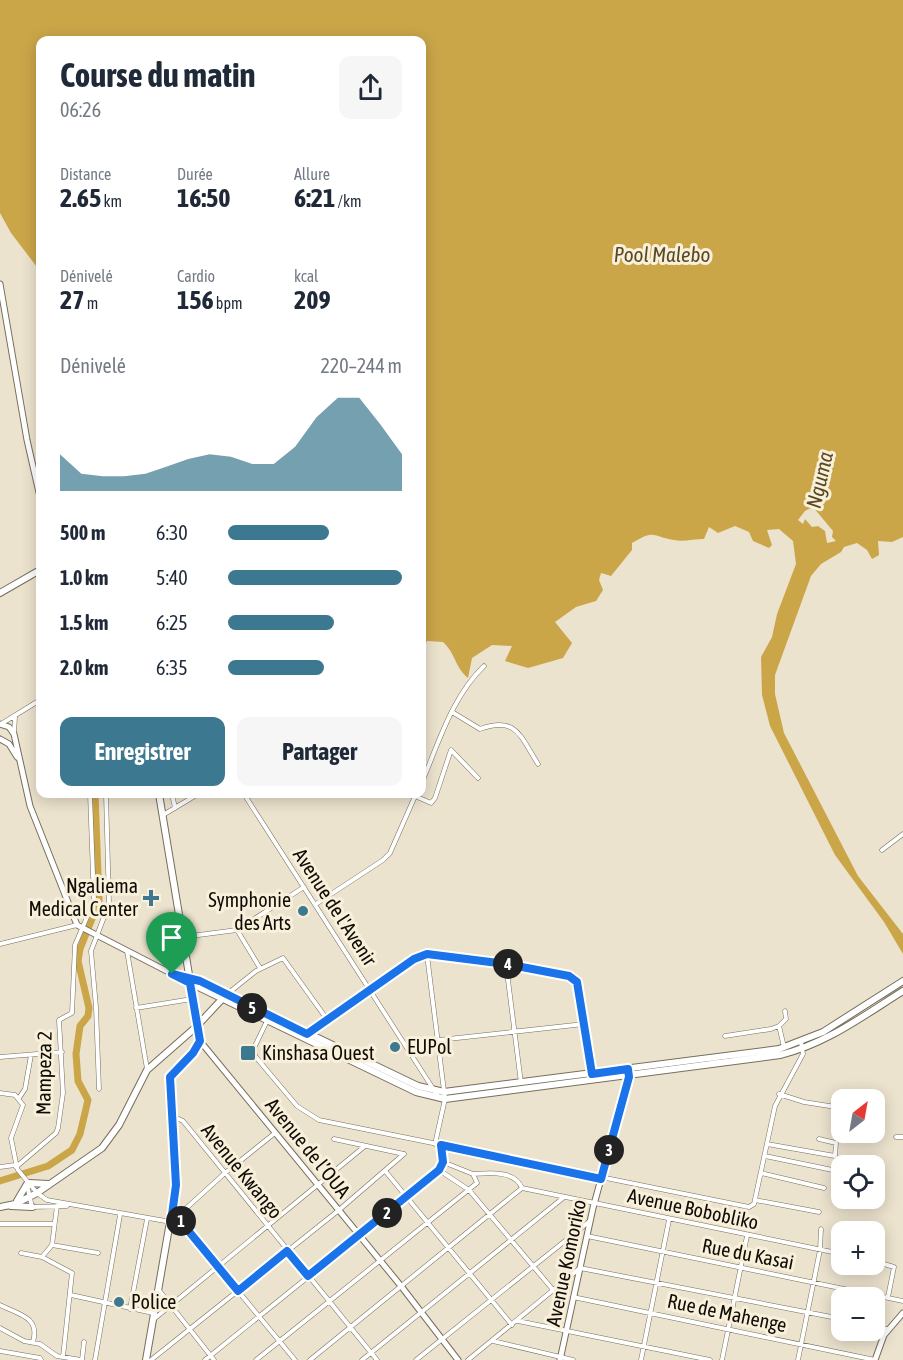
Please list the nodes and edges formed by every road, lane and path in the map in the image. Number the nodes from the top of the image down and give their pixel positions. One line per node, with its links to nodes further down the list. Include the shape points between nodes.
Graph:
1 (0, 284): 2 (street)
2 (36, 479)
3 (36, 572): 4 (main road)
4 (0, 592)
5 (484, 666): 7 (street, via 472,677)
6 (36, 702): 8 (street)
7 (452, 712): 13 (street, via 480,729 508,725); 14 (street)
8 (15, 716): 9 (street); 10 (street)
9 (0, 724): 10 (street)
10 (14, 734): 12 (street)
11 (0, 739): 12 (street, via 9,744)
12 (21, 764): 30 (street, via 32,813)
13 (538, 764)
14 (426, 773)
15 (478, 778): 23 (street, via 451,750 435,798 430,803)
16 (90, 798): 30 (street, Mampeza 2, via 94,901)
17 (106, 798): 32 (street, via 109,904 107,916)
18 (160, 798): 25 (main road)
19 (173, 798): 24 (street)
20 (191, 798): 24 (street)
21 (247, 798): 28 (street, Avenue de l'Avenir)
22 (415, 798): 29 (street, via 390,853)
23 (421, 798)
24 (175, 808): 25 (street)
25 (163, 815): 33 (main road)
26 (903, 834): 27 (street)
27 (882, 850)
28 (304, 887): 29 (street, Avenue de l'Avenir); 31 (street)
29 (316, 904): 41 (street, Avenue de l'Avenir)
30 (81, 928): 32 (street); 34 (street); 59 (street, Mampeza 2, via 75,945 72,1012 59,1020)
31 (237, 930): 33 (street); 38 (street)
32 (95, 935): 35 (street); 67 (street, via 91,951)
33 (183, 938): 39 (main road)
34 (0, 944)
35 (127, 951): 39 (street); 45 (street)
36 (427, 954): 37 (street); 41 (street); 55 (street)
37 (506, 964): 49 (street, via 569,976 579,987); 52 (street)
38 (260, 968): 43 (street); 47 (street, via 284,959)
39 (189, 979): 43 (main road); 44 (main road)
40 (903, 981): 57 (main road)
41 (372, 989): 47 (street); 70 (street, Avenue de l'Avenir)
42 (903, 991): 57 (main road, via 846,1027)
43 (224, 997): 48 (main road); 50 (main road); 53 (main road)
44 (192, 999): 45 (street); 50 (main road)
45 (136, 1008): 63 (street)
46 (785, 1011): 51 (street, via 786,1019)
47 (326, 1018): 53 (street)
48 (267, 1021): 53 (main road); 79 (street, via 254,1052 300,1108 325,1122)
49 (584, 1024): 52 (street); 64 (street)
50 (196, 1026): 56 (main road); 63 (main road)
51 (779, 1026): 54 (street); 58 (street)
52 (515, 1033): 55 (street); 66 (street)
53 (305, 1036): 70 (main road, via 416,1092)
54 (725, 1036)
55 (439, 1040): 70 (street)
56 (200, 1041): 73 (main road, via 172,1073); 74 (street, Avenue de l’OUA)
57 (802, 1046): 58 (main road); 65 (main road, via 780,1056); 69 (street, via 798,1065)
58 (784, 1047): 62 (main road)
59 (62, 1052): 60 (street); 86 (street, Mampeza 2, via 63,1098 57,1131)
60 (31, 1055): 61 (street); 71 (street)
61 (0, 1057)
62 (628, 1069): 64 (main road); 65 (street, Avenue Komoriko)
63 (147, 1070): 96 (main road, via 107,1143)
64 (592, 1074): 66 (main road)
65 (629, 1077): 70 (main road); 93 (street, Avenue Komoriko)
66 (521, 1083): 70 (main road)
67 (99, 1089)
68 (0, 1093): 71 (street)
69 (779, 1094): 72 (street); 80 (street)
70 (441, 1095): 79 (street)
71 (20, 1098): 86 (street, via 23,1109 11,1138)
72 (831, 1106)
73 (172, 1116): 90 (street, Avenue Kwango, via 183,1121); 119 (main road, via 176,1185)
74 (275, 1133): 90 (street); 95 (street, Avenue de l’OUA)
75 (896, 1137): 76 (street)
76 (903, 1137)
77 (334, 1139): 82 (street)
78 (819, 1139): 80 (street, via 836,1143 835,1156)
79 (435, 1144): 81 (street)
80 (767, 1144): 83 (street)
81 (441, 1145): 84 (street); 93 (street)
82 (365, 1146): 89 (street, via 404,1154); 95 (street)
83 (765, 1156): 88 (street); 91 (street)
84 (443, 1162): 87 (street); 92 (street, Avenue Bobobliko)
85 (0, 1167): 86 (street)
86 (16, 1167): 94 (street)
87 (439, 1170): 99 (street); 102 (street)
88 (831, 1170)
89 (386, 1172): 102 (street); 111 (street)
90 (225, 1173): 115 (street); 123 (street, Avenue Kwango)
91 (761, 1173): 98 (street); 104 (street)
92 (473, 1174): 97 (street, Avenue Bobobliko, via 495,1173 514,1178); 99 (street, via 477,1182)
93 (601, 1179): 104 (street, via 752,1206); 106 (street, Avenue Komoriko)
94 (27, 1182): 96 (main road); 100 (street); 101 (street); 105 (main road)
95 (317, 1183): 111 (street, Avenue de l’OUA); 123 (street)
96 (52, 1184): 100 (main road)
97 (522, 1188): 103 (street, Avenue Bobobliko); 114 (street)
98 (824, 1188)
99 (469, 1190): 114 (street); 120 (street)
100 (37, 1193): 101 (main road); 110 (street, via 47,1200)
101 (28, 1198): 105 (main road); 109 (street)
102 (406, 1198): 120 (street); 125 (street)
103 (563, 1198): 106 (street, Avenue Bobobliko); 128 (street)
104 (755, 1200): 112 (street)
105 (15, 1204): 107 (main road)
106 (594, 1204): 117 (street, Avenue Bobobliko); 118 (street, Avenue Komoriko)
107 (2, 1206): 109 (main road)
108 (57, 1206): 109 (street); 110 (street); 122 (street)
109 (32, 1207)
110 (77, 1207): 113 (street)
111 (339, 1210): 125 (street, Avenue de l’OUA); 132 (street)
112 (819, 1212)
113 (120, 1215): 116 (street); 159 (street)
114 (490, 1216): 128 (street); 130 (street)
115 (177, 1217): 119 (street); 141 (street)
116 (147, 1219): 119 (street); 162 (street)
117 (669, 1220): 127 (street, Avenue Bobobliko); 136 (street)
118 (590, 1221): 126 (street, Avenue Komoriko); 140 (street)
119 (171, 1222): 149 (main road)
120 (427, 1223): 130 (street); 138 (street)
121 (0, 1224): 122 (street)
122 (53, 1224): 129 (street)
123 (267, 1225): 132 (street, Avenue Kwango); 141 (street)
124 (821, 1229): 131 (street)
125 (360, 1235): 138 (street, Avenue de l’OUA); 145 (street)
126 (587, 1236): 136 (street, Rue du Kasai); 143 (street, Avenue Komoriko)
127 (747, 1236): 131 (street, Avenue Bobobliko); 142 (street)
128 (511, 1242): 140 (street); 144 (street)
129 (52, 1245): 135 (street); 137 (street)
130 (448, 1250): 144 (street); 148 (street)
131 (820, 1250): 133 (street, Avenue Bobobliko); 146 (street)
132 (287, 1251): 145 (street, Avenue Kwango); 150 (street)
133 (831, 1252)
134 (21, 1253): 137 (street)
135 (98, 1253)
136 (662, 1253): 142 (street, Rue du Kasai); 147 (street)
137 (42, 1257): 152 (street, via 72,1273)
138 (380, 1261): 148 (street, Avenue de l’OUA); 157 (street)
139 (885, 1264): 154 (street, via 894,1266)
140 (531, 1265): 151 (street); 156 (street)
141 (218, 1266): 150 (street); 161 (street)
142 (740, 1267): 146 (street, Rue du Kasai); 155 (street)
143 (580, 1268): 147 (street); 151 (street); 153 (street, Avenue Komoriko)
144 (469, 1275): 156 (street); 163 (street)
145 (308, 1276): 157 (street, Avenue Kwango); 168 (street)
146 (813, 1281): 154 (street, Rue du Kasai); 164 (street)
147 (657, 1282): 155 (street); 166 (street)
148 (401, 1286): 163 (street, Avenue de l’OUA); 174 (street)
149 (157, 1288): 161 (street); 165 (main road)
150 (238, 1291): 168 (street); 177 (street)
151 (554, 1291): 171 (street)
152 (71, 1295): 159 (street); 189 (street)
153 (572, 1297): 166 (street, Rue de Mahenge); 178 (street, Avenue Komoriko)
154 (888, 1297): 158 (street, Rue du Kasai)
155 (734, 1298): 164 (street); 175 (street)
156 (490, 1299): 172 (street); 179 (street)
157 (329, 1301): 174 (street, Avenue Kwango); 180 (street)
158 (903, 1301)
159 (106, 1304): 162 (street); 195 (street)
160 (0, 1305): 182 (street, via 32,1322 36,1330)
161 (171, 1305): 170 (street); 177 (street)
162 (130, 1309): 165 (street)
163 (422, 1312): 179 (street, Avenue de l’OUA); 187 (street)
164 (807, 1312): 169 (street); 184 (street)
165 (153, 1313): 170 (main road)
166 (651, 1313): 175 (street, Rue de Mahenge); 185 (street)
167 (903, 1313): 176 (street)
168 (258, 1315): 180 (street); 188 (street)
169 (831, 1317)
170 (152, 1321): 196 (main road)
171 (517, 1321): 172 (street); 178 (street)
172 (512, 1325): 181 (street)
173 (0, 1328): 182 (street)
174 (351, 1328): 187 (street, Avenue Kwango); 202 (street)
175 (728, 1329): 184 (street, Rue de Mahenge); 211 (street)
176 (887, 1329): 213 (street)
177 (190, 1330): 188 (street); 197 (street)
178 (566, 1331): 185 (street); 192 (street, Avenue Komoriko)
179 (442, 1338): 205 (street); 206 (street, Avenue de l’OUA)
180 (280, 1341): 200 (street); 201 (street)
181 (492, 1341): 192 (street); 207 (street)
182 (33, 1342): 191 (street)
183 (84, 1342): 194 (street)
184 (801, 1344): 212 (street); 213 (street, Rue de Mahenge)
185 (643, 1347): 209 (street); 210 (street)
186 (0, 1352): 190 (street)
187 (371, 1352): 203 (street); 204 (street, Avenue Kwango)
188 (211, 1355): 198 (street); 199 (street)
189 (63, 1357): 191 (street); 194 (street)
190 (31, 1358): 193 (street)
191 (57, 1358)
192 (561, 1359): 208 (street)
193 (41, 1360)
194 (81, 1360)
195 (95, 1360)
196 (146, 1360)
197 (151, 1360)
198 (205, 1360)
199 (214, 1360)
200 (256, 1360)
201 (295, 1360)
202 (310, 1360)
203 (362, 1360)
204 (377, 1360)
205 (416, 1360)
206 (458, 1360)
207 (468, 1360)
208 (573, 1360)
209 (641, 1360)
210 (710, 1360)
211 (722, 1360)
212 (798, 1360)
213 (875, 1360)

